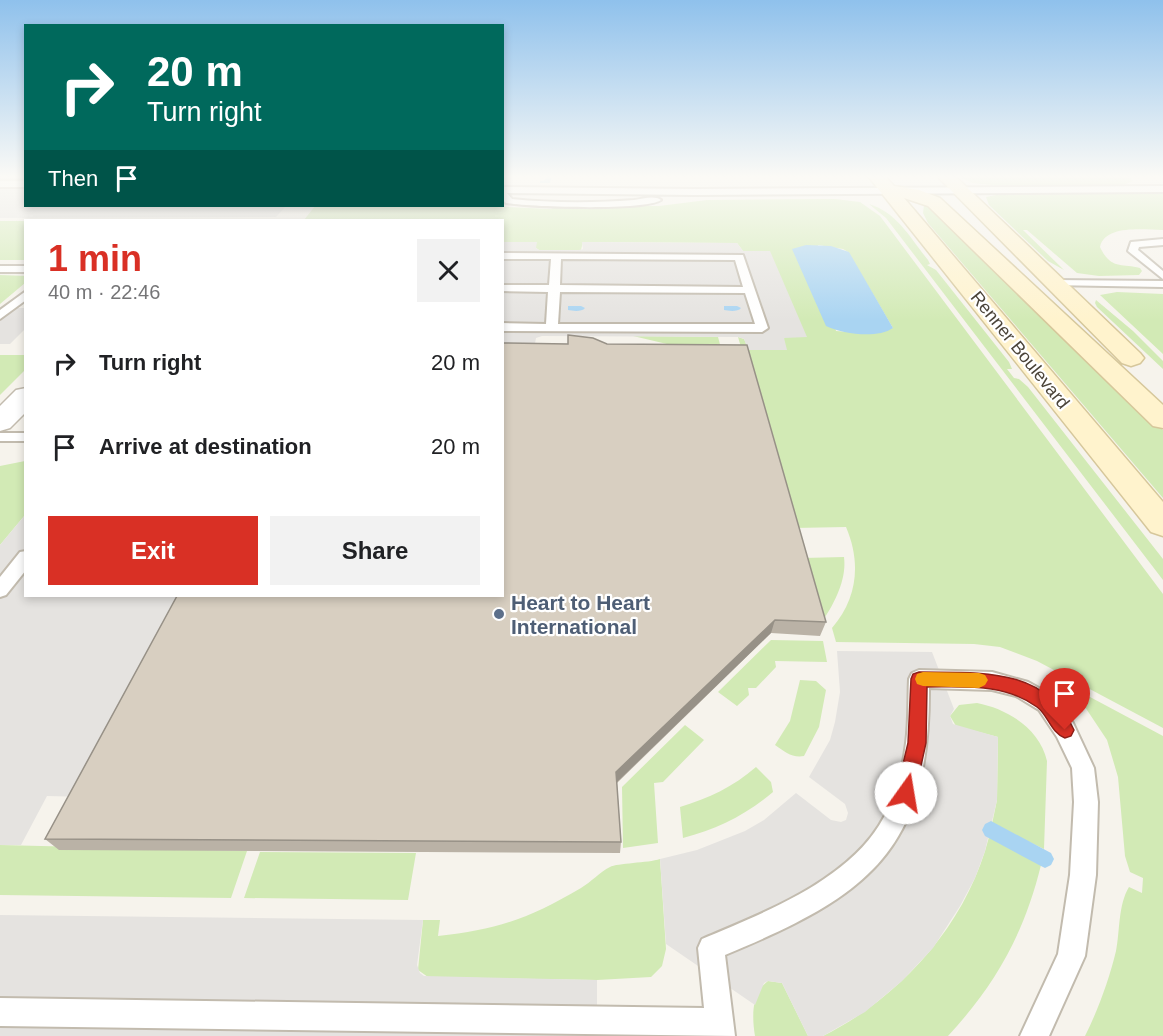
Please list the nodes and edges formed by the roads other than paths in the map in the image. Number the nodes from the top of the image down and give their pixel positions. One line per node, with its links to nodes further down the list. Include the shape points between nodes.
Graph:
1 (916, 224): 25 (main road, Renner Boulevard)
2 (957, 224): 21 (main road)
3 (994, 224): 10 (main road)
4 (1163, 242): 9 (lane, via 1135,244 1133,251)
5 (504, 256): 6 (lane)
6 (556, 256): 13 (lane); 14 (lane, via 739,257)
7 (0, 269): 8 (lane)
8 (24, 269)
9 (1163, 276)
10 (1054, 283): 11 (lane); 19 (main road)
11 (1163, 284)
12 (504, 288): 13 (lane)
13 (554, 289): 14 (lane); 18 (lane)
14 (750, 290): 18 (lane, via 762,328)
15 (24, 296): 16 (lane)
16 (0, 316)
17 (504, 327): 18 (lane)
18 (552, 327)
19 (1146, 372)
20 (24, 398): 22 (street)
21 (1163, 420)
22 (0, 422)
23 (0, 437): 24 (lane)
24 (24, 437)
25 (1163, 524)
26 (24, 560): 27 (lane)
27 (0, 590)
28 (0, 1012): 29 (lane)
29 (720, 1029): 30 (lane, via 711,948 819,897 859,868 889,833 906,793 917,743 919,679 992,681 1021,688 1046,703 1065,730 1083,768 1083,875 1071,956)
30 (1034, 1036)

